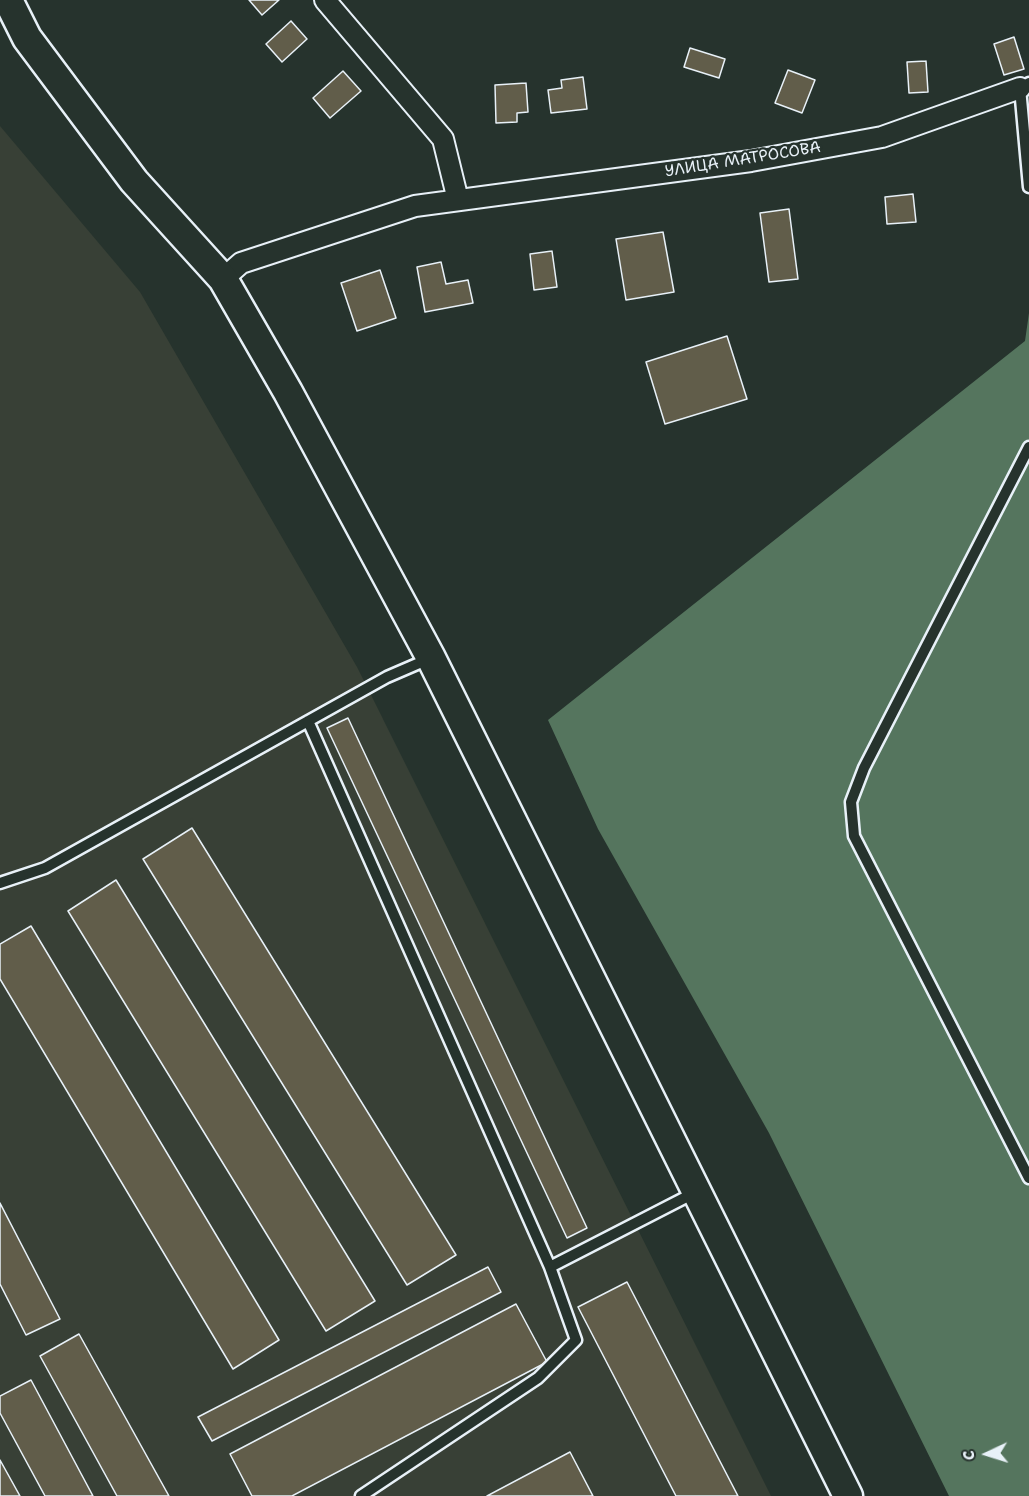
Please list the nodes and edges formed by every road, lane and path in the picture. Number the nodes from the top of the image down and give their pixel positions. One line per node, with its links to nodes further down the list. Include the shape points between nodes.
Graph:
1 (8, 0): 6 (main road, via 27,38 134,181)
2 (325, 0): 5 (street, via 443,139)
3 (1025, 85): 4 (lane); 5 (street, УЛИЦА МАТРОСОВА, via 882,137 751,161)
4 (1029, 187)
5 (458, 200): 6 (street, УЛИЦА МАТРОСОВА, via 415,206 241,263)
6 (223, 279): 8 (main road)
7 (1029, 447): 11 (lane, via 864,768 851,802 854,836)
8 (431, 658): 9 (lane, via 387,677); 12 (main road)
9 (308, 721): 10 (lane, via 45,868); 13 (lane)
10 (0, 883)
11 (1029, 1178)
12 (696, 1191): 13 (lane); 15 (main road)
13 (550, 1267): 14 (lane, via 576,1340 538,1378)
14 (361, 1496)
15 (848, 1496)

